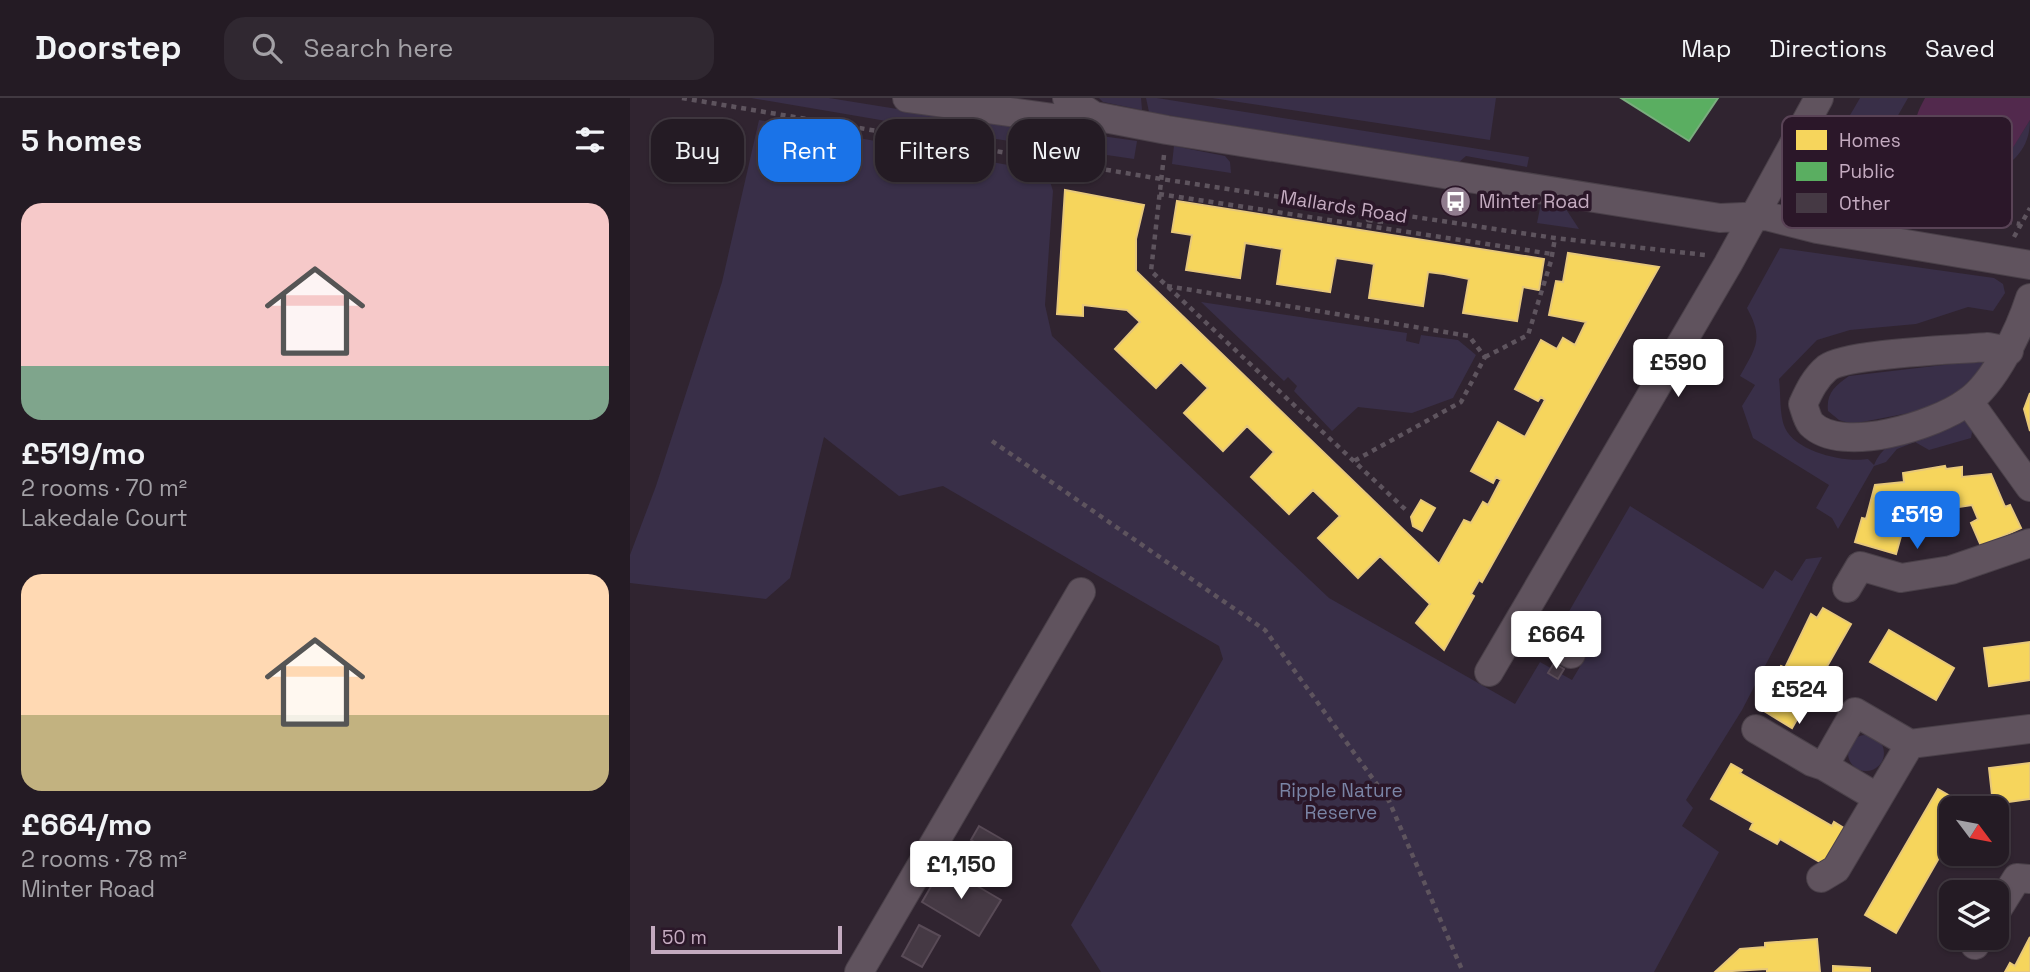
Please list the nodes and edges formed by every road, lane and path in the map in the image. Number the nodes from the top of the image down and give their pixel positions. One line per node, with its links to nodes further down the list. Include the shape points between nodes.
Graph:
1 (682, 98): 9 (path, Mallards Road)
2 (907, 98): 5 (street, via 1068,120)
3 (1068, 98): 5 (street)
4 (1819, 98): 6 (street)
5 (1094, 116): 7 (street)
6 (1809, 116)
7 (1167, 130): 9 (path); 13 (street, via 1720,218)
8 (1782, 163): 13 (street)
9 (1161, 178): 10 (path); 12 (path, Mallards Road)
10 (1159, 194): 17 (path); 23 (path, via 1150,271)
11 (2030, 208): 16 (path)
12 (1370, 210): 17 (path, via 1368,220 1381,222); 19 (path, Mallards Road)
13 (1753, 214): 14 (street); 20 (street)
14 (1782, 221)
15 (2012, 223): 16 (path)
16 (2020, 224): 22 (path)
17 (1380, 228): 21 (path)
18 (1813, 228): 22 (street)
19 (1555, 238): 20 (path, Mallards Road, via 1707,256); 21 (path)
20 (1736, 249): 35 (street)
21 (1552, 254): 26 (path, via 1528,335)
22 (2021, 254)
23 (1167, 286): 26 (path, via 1469,336); 29 (path)
24 (2030, 298): 25 (street)
25 (2009, 351): 27 (street); 27 (street, via 1988,347 1854,359 1829,367 1812,385 1803,404 1810,423 1830,436 1867,437 1919,426)
26 (1485, 357): 29 (path, via 1461,402)
27 (1969, 402): 30 (street)
28 (992, 441): 47 (path, via 1265,630 1389,801)
29 (1354, 461): 31 (path)
30 (2029, 481)
31 (1407, 511)
32 (2030, 543): 33 (street, via 1951,570 1901,578 1860,566)
33 (1847, 588)
34 (1081, 592): 46 (street)
35 (1519, 623): 36 (street); 37 (street)
36 (1572, 654)
37 (1489, 672)
38 (1756, 729): 41 (street)
39 (2030, 729): 40 (street)
40 (1910, 744): 41 (street, via 1855,712); 42 (street)
41 (1824, 766): 42 (street)
42 (1878, 798): 43 (street, via 1836,869)
43 (1821, 878)
44 (2030, 878): 45 (street, via 2017,878)
45 (2009, 891)
46 (859, 972)
47 (1463, 972)

